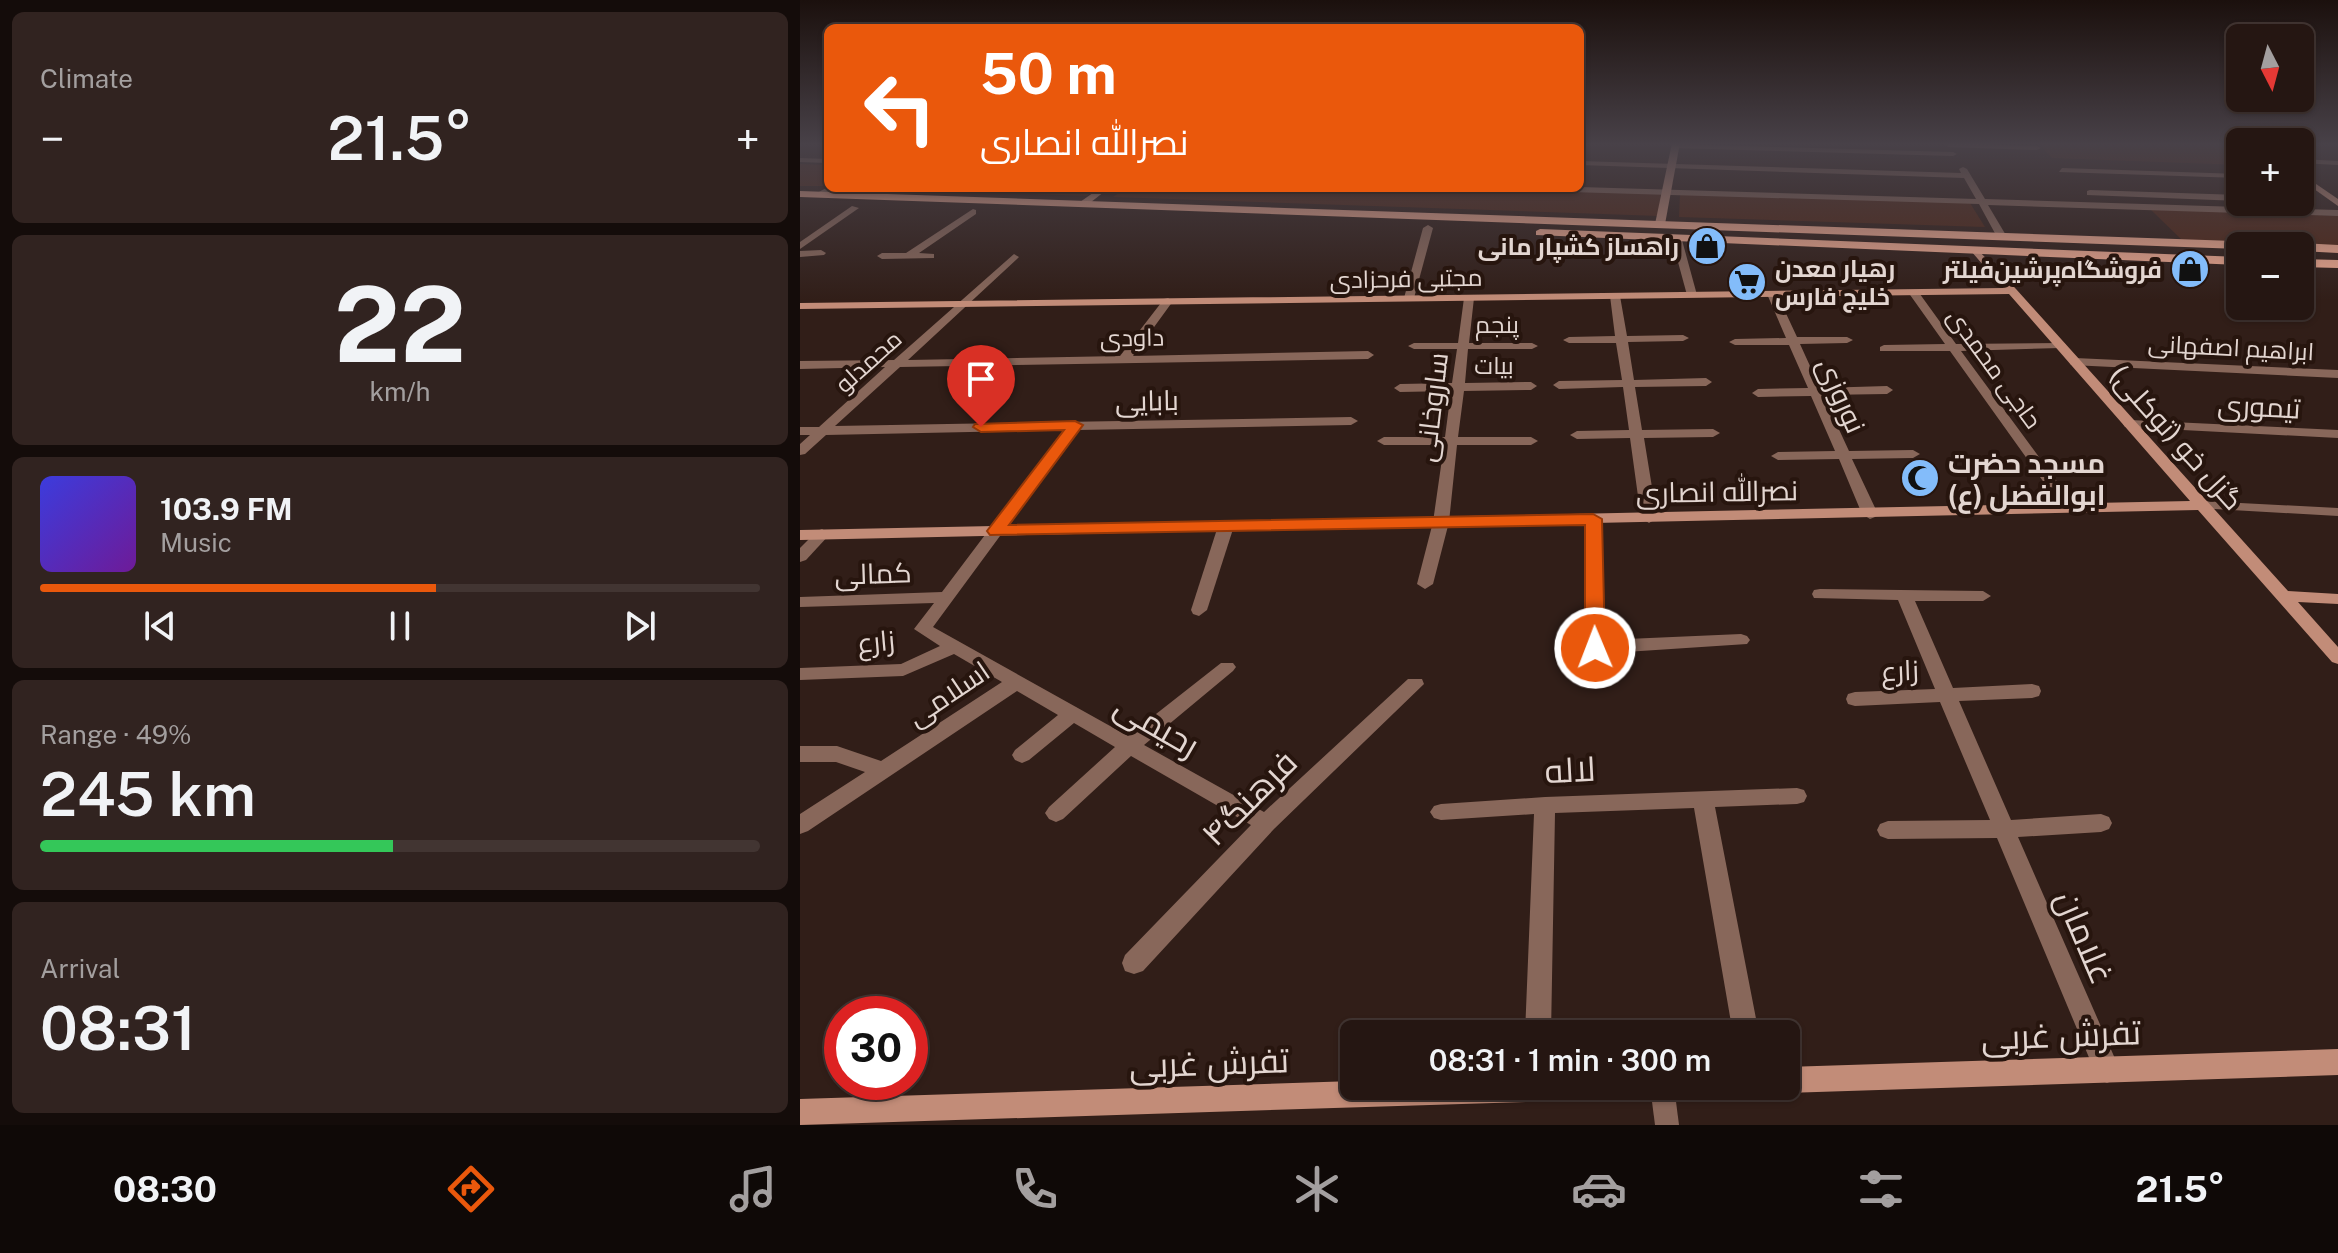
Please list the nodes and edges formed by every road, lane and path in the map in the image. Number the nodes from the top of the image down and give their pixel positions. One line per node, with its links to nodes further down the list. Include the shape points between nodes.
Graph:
1 (835, 196): 11 (main road)
2 (1095, 196): 11 (street)
3 (1665, 196): 16 (street)
4 (1777, 196): 9 (street)
5 (1978, 196): 9 (street)
6 (2165, 196): 7 (street)
7 (2226, 198)
8 (2314, 201): 10 (street)
9 (1982, 202): 15 (street); 18 (street)
10 (2338, 202)
11 (1083, 204): 16 (main road)
12 (800, 206): 13 (main road)
13 (855, 208): 14 (main road); 21 (street)
14 (973, 212): 17 (main road); 27 (street)
15 (2338, 213)
16 (1660, 224): 18 (main road)
17 (1428, 228): 19 (main road); 39 (street)
18 (2002, 237): 20 (main road)
19 (1677, 240): 24 (main road); 37 (street)
20 (2226, 245)
21 (800, 246)
22 (2314, 248): 23 (main road)
23 (2338, 249)
24 (1976, 251): 31 (main road); 34 (street, گزل خو (توکلی))
25 (821, 253): 26 (street)
26 (800, 254)
27 (910, 255): 28 (street); 29 (street)
28 (882, 256)
29 (931, 256)
30 (1014, 257): 42 (street, محمدلو)
31 (2226, 260)
32 (2314, 263): 33 (main road)
33 (2338, 264)
34 (2012, 291): 35 (street, مجتبی فرحزادی); 50 (street, گزل خو (توکلی))
35 (1913, 292): 36 (street, مجتبی فرحزادی); 54 (street, حاجی محمدی)
36 (1772, 294): 37 (street, مجتبی فرحزادی); 48 (street, نوروزی)
37 (1692, 295): 38 (street, مجتبی فرحزادی)
38 (1615, 296): 40 (street, مجتبی فرحزادی); 45 (street)
39 (1409, 298): 40 (street, مجتبی فرحزادی); 41 (street, مجتبی فرحزادی)
40 (1469, 298): 52 (street, ساروخانی)
41 (1168, 301): 42 (street, مجتبی فرحزادی); 57 (street)
42 (965, 304): 43 (street, مجتبی فرحزادی); 59 (street, محمدلو)
43 (800, 306)
44 (1683, 338): 45 (street)
45 (1622, 339): 46 (street); 63 (street)
46 (1569, 340)
47 (1847, 340): 48 (street)
48 (1793, 341): 49 (street); 69 (street, نوروزی)
49 (1735, 342)
50 (2060, 345): 54 (street); 58 (street, گزل خو (توکلی))
51 (1414, 346): 52 (street, پنجم)
52 (1463, 346): 53 (street, پنجم); 66 (street, ساروخانی)
53 (1532, 346)
54 (1953, 347): 55 (street); 88 (street, حاجی محمدی)
55 (1884, 349)
56 (1368, 355): 57 (street, داودی)
57 (1124, 359): 59 (street, داودی)
58 (2075, 362): 61 (street, ابراهیم اصفهانی); 72 (street, گزل خو (توکلی))
59 (898, 364): 60 (street, داودی); 74 (street, محمدلو)
60 (800, 365)
61 (2338, 374)
62 (1706, 382): 63 (street)
63 (1628, 384): 64 (street); 76 (street)
64 (1559, 385)
65 (1531, 386): 66 (street, بیات)
66 (1458, 387): 67 (street, بیات); 80 (street, ساروخانی)
67 (1400, 388)
68 (1887, 390): 69 (street)
69 (1815, 392): 70 (street); 85 (street, نوروزی)
70 (1758, 393)
71 (1351, 421): 73 (street, بابایی)
72 (2130, 424): 78 (street, تیموری); 87 (street, گزل خو (توکلی))
73 (1075, 425): 74 (street, بابایی); 95 (street, اسلامی)
74 (823, 430): 75 (street, بابایی); 83 (street, محمدلو)
75 (800, 431)
76 (1636, 433): 77 (street); 79 (street); 91 (street)
77 (1713, 433)
78 (2338, 434)
79 (1577, 435)
80 (1451, 440): 81 (street); 82 (street); 93 (street, ساروخانی)
81 (1384, 441)
82 (1531, 441)
83 (800, 451)
84 (1913, 454): 85 (street)
85 (1842, 455): 86 (street); 90 (street, نوروزی)
86 (1778, 456)
87 (2202, 505): 88 (street, نصرالله انصاری); 89 (street); 102 (street, گزل خو (توکلی))
88 (2070, 509): 90 (street, نصرالله انصاری)
89 (2338, 512)
90 (1870, 514): 91 (street, نصرالله انصاری)
91 (1649, 518): 92 (street, نصرالله انصاری)
92 (1593, 519): 93 (street, نصرالله انصاری); 111 (street)
93 (1441, 522): 94 (street, نصرالله انصاری); 99 (street, ساروخانی)
94 (1226, 526): 95 (street, نصرالله انصاری); 107 (street)
95 (996, 531): 96 (street, نصرالله انصاری); 103 (street, اسلامی)
96 (822, 534): 97 (street, نصرالله انصاری); 98 (street)
97 (800, 535)
98 (800, 557)
99 (1425, 584)
100 (1820, 594): 104 (street)
101 (1983, 596): 104 (street)
102 (2283, 596): 105 (street); 112 (street, گزل خو (توکلی))
103 (947, 597): 106 (street, کمالی); 109 (street, اسلامی, via 923,629)
104 (1905, 597): 118 (street, غلامان)
105 (2338, 599)
106 (800, 602)
107 (1199, 610)
108 (1741, 640): 111 (street)
109 (954, 647): 114 (street, زارع, via 903,670); 115 (street, اسلامی)
110 (1564, 648): 111 (street)
111 (1595, 648)
112 (2338, 658)
113 (1227, 667): 121 (street)
114 (800, 674)
115 (1016, 682): 120 (street, رحیمی); 124 (street, اسلامی)
116 (1415, 684): 130 (street, فرهنگ۴)
117 (2032, 691): 118 (street, زارع)
118 (1947, 696): 119 (street, زارع); 133 (street, غلامان)
119 (1855, 699)
120 (1072, 714): 121 (street, رحیمی); 123 (street)
121 (1129, 746): 129 (street); 130 (street, رحیمی)
122 (800, 754): 124 (street, via 837,754)
123 (1022, 755)
124 (883, 770): 132 (street, اسلامی)
125 (1797, 796): 126 (street, لاله)
126 (1703, 798): 127 (street, لاله); 137 (street)
127 (1545, 805): 128 (street, لاله); 136 (street)
128 (1441, 812)
129 (1056, 813)
130 (1266, 823): 135 (street, فرهنگ۴)
131 (2101, 823): 133 (street)
132 (800, 825)
133 (2004, 829): 134 (street); 139 (street, غلامان)
134 (1888, 830)
135 (1134, 963)
136 (1538, 1020)
137 (1743, 1020)
138 (2338, 1062): 139 (street, تفرش غربی)
139 (2107, 1070): 140 (street, تفرش غربی)
140 (1800, 1080)
141 (1340, 1094): 143 (street, تفرش غربی)
142 (1664, 1100): 144 (lane)
143 (800, 1113)
144 (1667, 1125)

